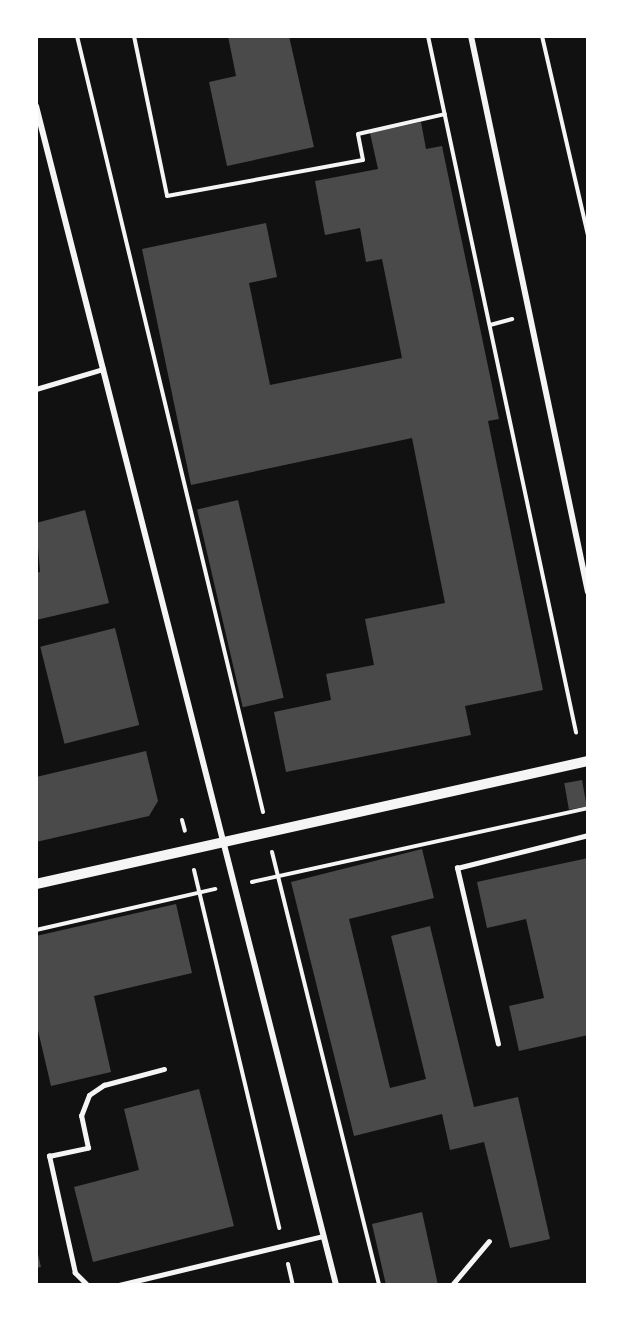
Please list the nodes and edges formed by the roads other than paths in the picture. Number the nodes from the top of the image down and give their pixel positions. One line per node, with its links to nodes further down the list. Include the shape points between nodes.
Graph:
1 (471, 36): 5 (street)
2 (36, 106): 3 (street)
3 (103, 369): 4 (lane); 8 (street)
4 (36, 389)
5 (588, 592)
6 (588, 760): 8 (street)
7 (588, 835): 10 (lane, via 457,868)
8 (223, 843): 9 (street); 12 (street)
9 (36, 884)
10 (498, 1044)
11 (164, 1069): 14 (lane, via 104,1085 89,1095 81,1116 88,1148 49,1156 75,1273)
12 (323, 1236): 15 (lane); 16 (street)
13 (489, 1241): 17 (lane)
14 (87, 1285)
15 (119, 1285)
16 (336, 1285)
17 (452, 1285)

